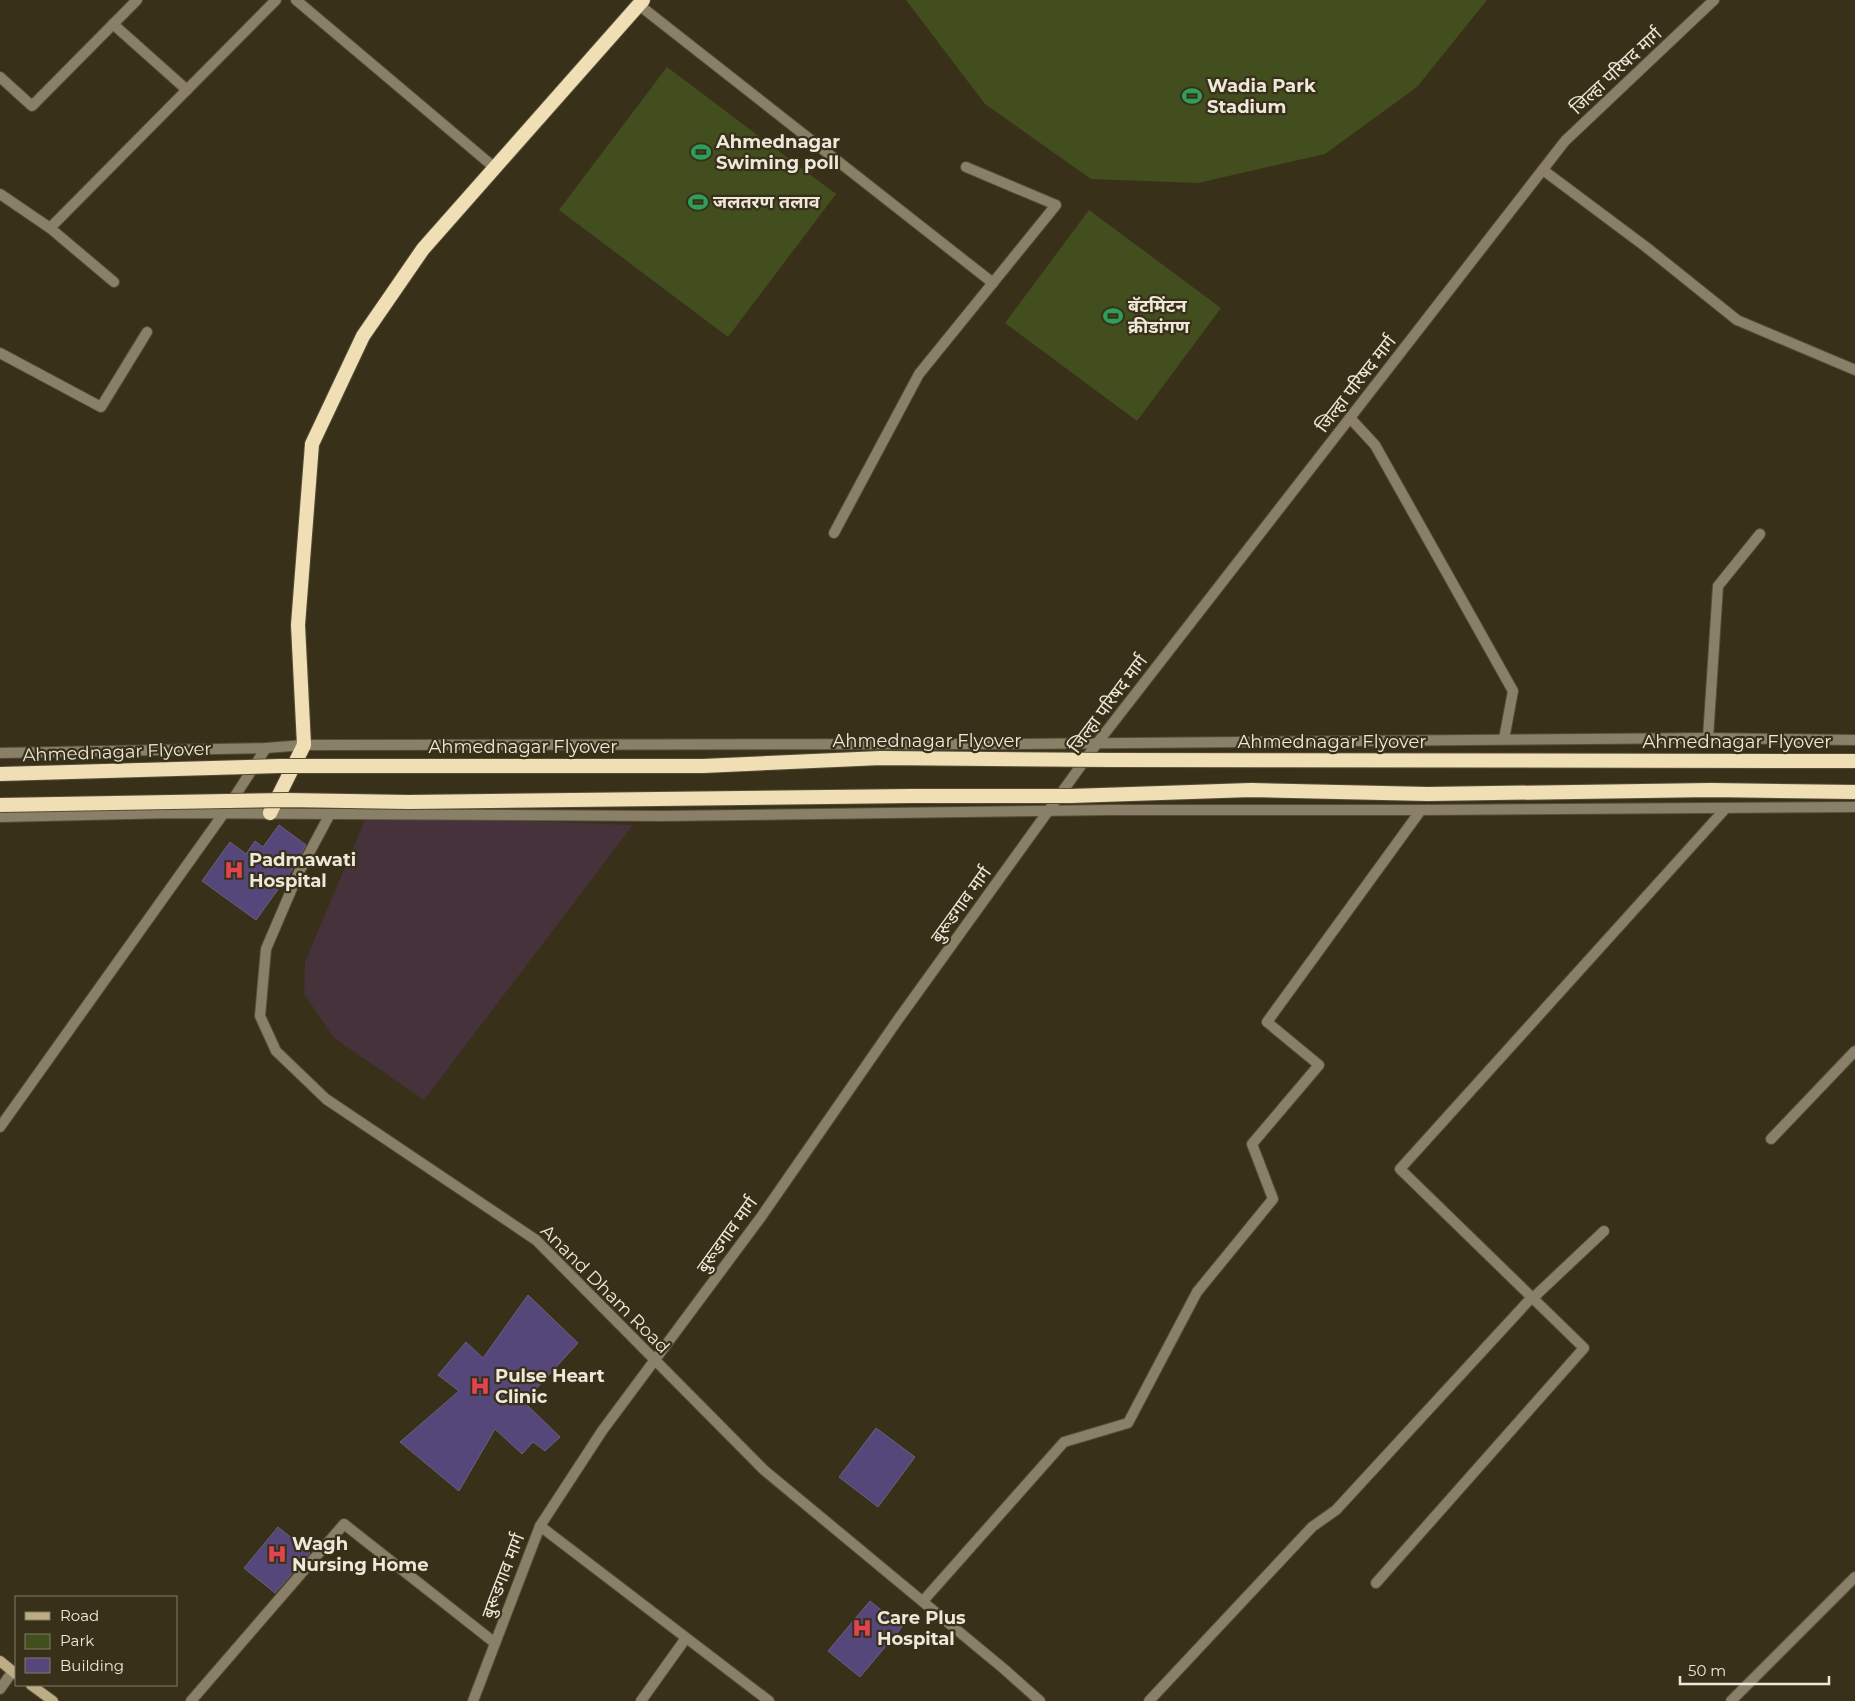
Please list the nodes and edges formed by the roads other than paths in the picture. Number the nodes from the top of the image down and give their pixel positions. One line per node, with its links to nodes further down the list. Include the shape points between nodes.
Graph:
1 (137, 0): 6 (street)
2 (276, 0): 8 (street)
3 (1714, 0): 11 (street, जिल्हा परिषद मार्ग, via 1564,141)
4 (303, 2): 10 (street)
5 (641, 2): 10 (highway); 15 (street)
6 (113, 24): 7 (street, via 32,106); 8 (street)
7 (0, 76)
8 (187, 90): 13 (street)
9 (966, 167): 15 (street, via 1056,205)
10 (495, 168): 26 (highway, via 423,249 363,336 312,444 298,625)
11 (1543, 170): 18 (street, via 1737,320); 19 (street, जिल्हा परिषद मार्ग)
12 (0, 194): 13 (street)
13 (50, 228): 14 (street)
14 (114, 282)
15 (993, 283): 20 (street, via 919,374)
16 (147, 332): 17 (street, via 101,407)
17 (0, 353)
18 (1855, 370)
19 (1350, 418): 23 (street, via 1375,445 1513,691); 25 (street, जिल्हा परिषद मार्ग)
20 (834, 533)
21 (1760, 534): 22 (street, via 1718,586)
22 (1708, 738): 23 (street); 24 (street)
23 (1504, 740): 25 (street)
24 (1855, 740)
25 (1098, 742): 26 (street); 36 (street, जिल्हा परिषद मार्ग)
26 (304, 745): 27 (street); 38 (highway)
27 (266, 748): 28 (street); 37 (street)
28 (0, 754)
29 (1855, 761): 30 (highway, Ahmednagar Flyover, bridge, via 881,758 703,766 279,766)
30 (0, 774)
31 (1855, 792): 32 (highway, bridge, via 1711,790 1428,794 1251,790 1070,796)
32 (0, 804)
33 (1855, 807): 34 (street)
34 (1726, 808): 35 (street); 45 (street, via 1400,1169)
35 (1420, 810): 36 (street); 50 (street, via 1267,1022 1319,1065 1252,1144 1272,1199 1197,1292 1128,1423 1064,1442)
36 (1049, 811): 39 (street, via 662,816); 46 (street, बुरूडगाव मार्ग, via 761,1217)
37 (224, 813): 38 (street); 40 (street); 42 (street)
38 (270, 813): 39 (street)
39 (330, 814): 46 (street, Anand Dham Road, via 299,872 266,949 260,1016 276,1050 326,1099 536,1240)
40 (0, 817)
41 (1855, 1051): 43 (street)
42 (0, 1127)
43 (1771, 1139)
44 (1604, 1232): 45 (street)
45 (1532, 1297): 49 (street, via 1584,1348); 63 (street, via 1336,1510 1312,1526)
46 (654, 1361): 47 (street, बुरूडगाव मार्ग, via 602,1431); 50 (street, Anand Dham Road, via 764,1470)
47 (540, 1526): 51 (street); 52 (street, बुरूडगाव मार्ग)
48 (1855, 1577): 64 (street)
49 (1376, 1583)
50 (923, 1601): 62 (street, Anand Dham Road)
51 (686, 1638): 60 (street); 61 (street)
52 (495, 1643): 58 (street, via 344,1524); 59 (street, बुरूडगाव मार्ग)
53 (0, 1661): 54 (main road)
54 (15, 1672): 56 (street)
55 (32, 1686): 57 (main road)
56 (0, 1689)
57 (53, 1701)
58 (192, 1701)
59 (473, 1701)
60 (641, 1701)
61 (768, 1701)
62 (1040, 1701)
63 (1149, 1701)
64 (1731, 1701)

